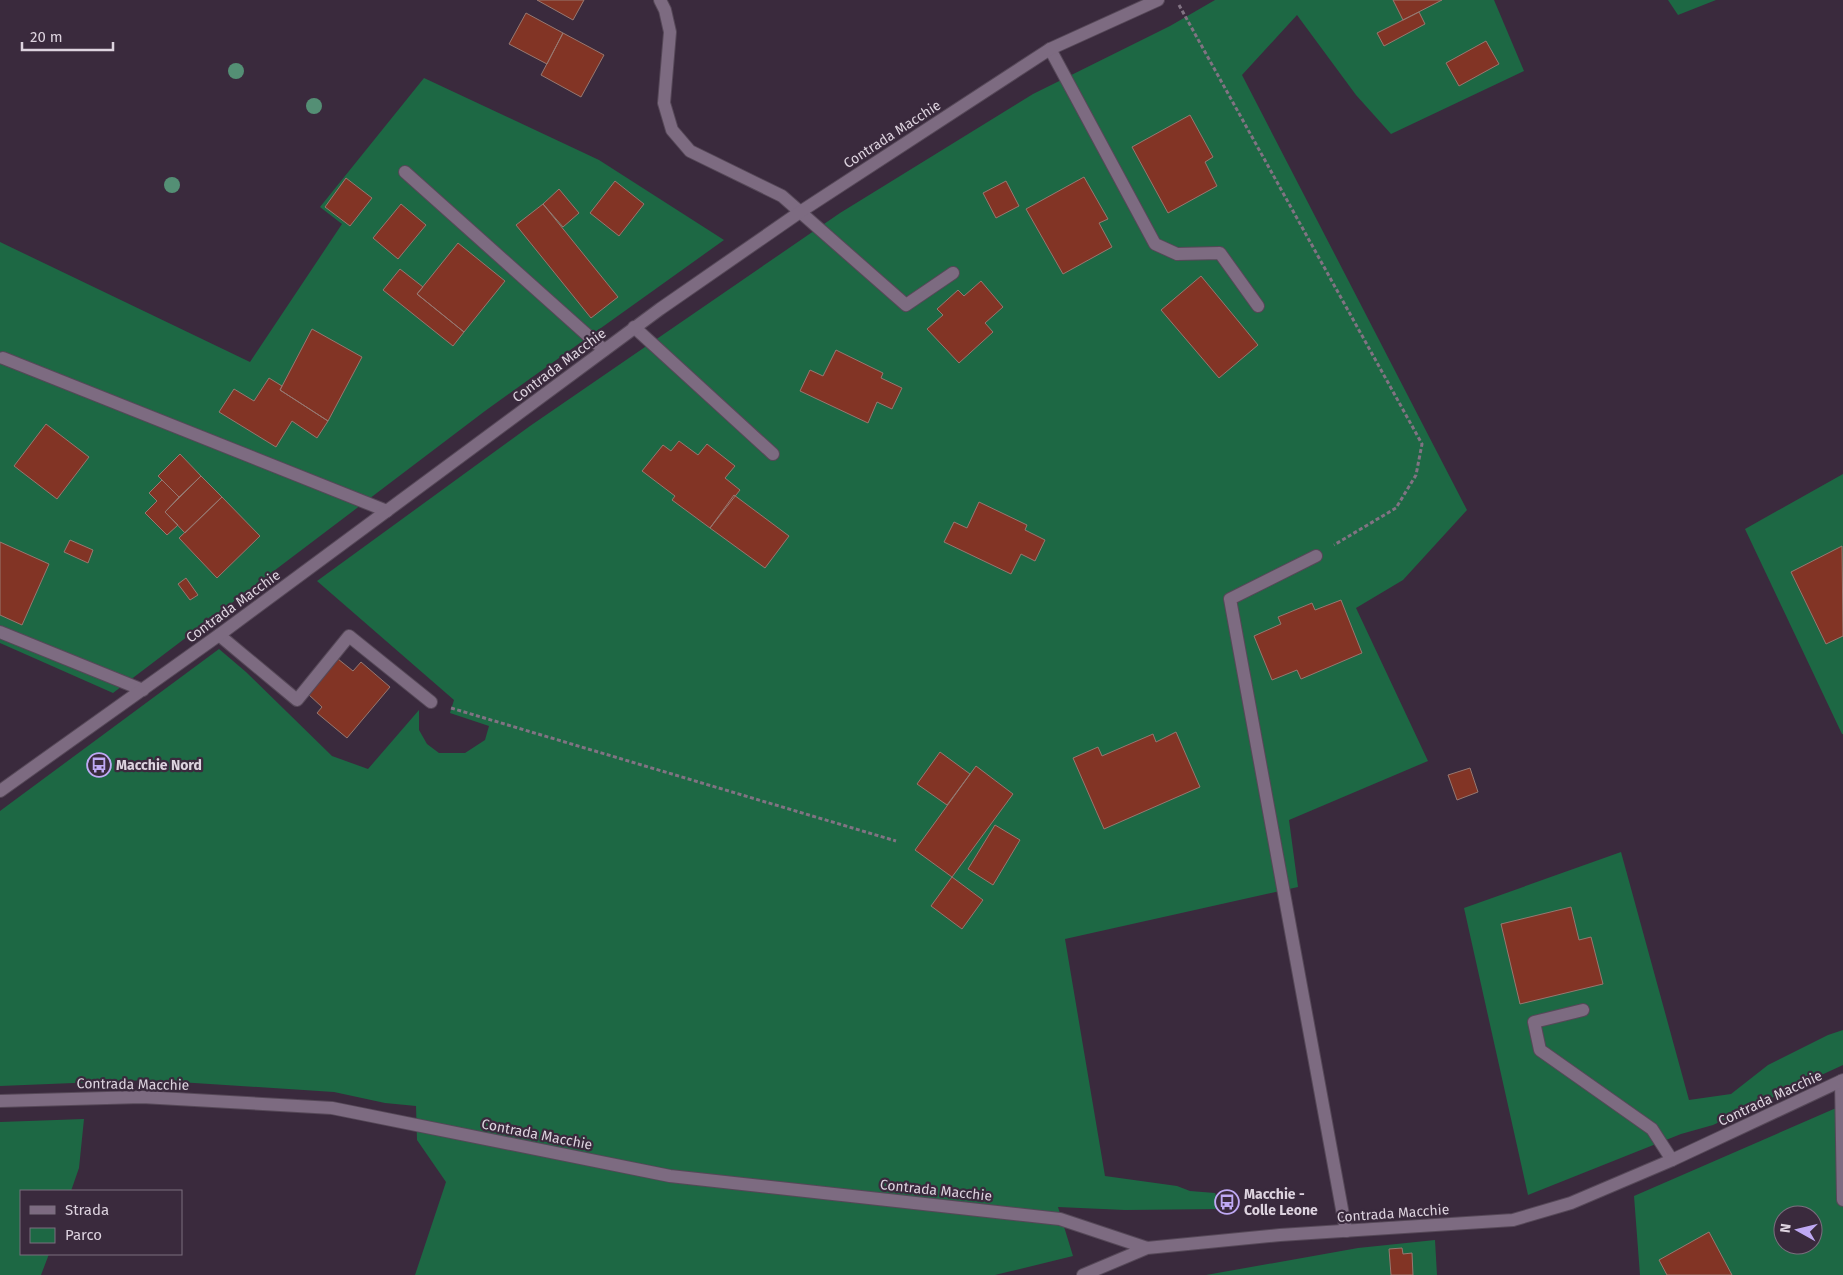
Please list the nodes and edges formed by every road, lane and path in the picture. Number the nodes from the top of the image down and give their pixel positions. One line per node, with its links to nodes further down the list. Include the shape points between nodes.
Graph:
1 (660, 0): 6 (street, via 670,32 664,103 672,130 690,151 782,196)
2 (1158, 0): 4 (street, Contrada Macchie)
3 (1176, 0): 14 (path, via 1422,444 1416,475 1396,508)
4 (1050, 49): 6 (street, Contrada Macchie); 8 (street, via 1155,244 1178,254 1220,253)
5 (405, 172): 10 (street)
6 (800, 212): 7 (street, via 906,305); 9 (street, Contrada Macchie)
7 (953, 273)
8 (1258, 306)
9 (634, 327): 10 (street, Contrada Macchie); 12 (street)
10 (604, 350): 13 (street, Contrada Macchie)
11 (3, 358): 13 (street)
12 (773, 454)
13 (387, 511): 16 (street, Contrada Macchie)
14 (1316, 556): 26 (street, via 1230,600)
15 (0, 632): 17 (street)
16 (219, 635): 17 (street, Contrada Macchie); 18 (street, via 297,700 349,636)
17 (142, 690): 19 (street, Contrada Macchie)
18 (431, 702): 20 (path)
19 (0, 791)
20 (896, 841)
21 (1583, 1010): 24 (street, via 1534,1022 1540,1050 1652,1129)
22 (1842, 1081): 24 (street, Contrada Macchie); 25 (street)
23 (0, 1101): 27 (street, Contrada Macchie, via 142,1097 332,1108 670,1176 1060,1219)
24 (1672, 1160): 26 (street, Contrada Macchie, via 1572,1202 1513,1220)
25 (1843, 1200)
26 (1346, 1231): 27 (street, Contrada Macchie)
27 (1147, 1248): 28 (street)
28 (1083, 1275)

